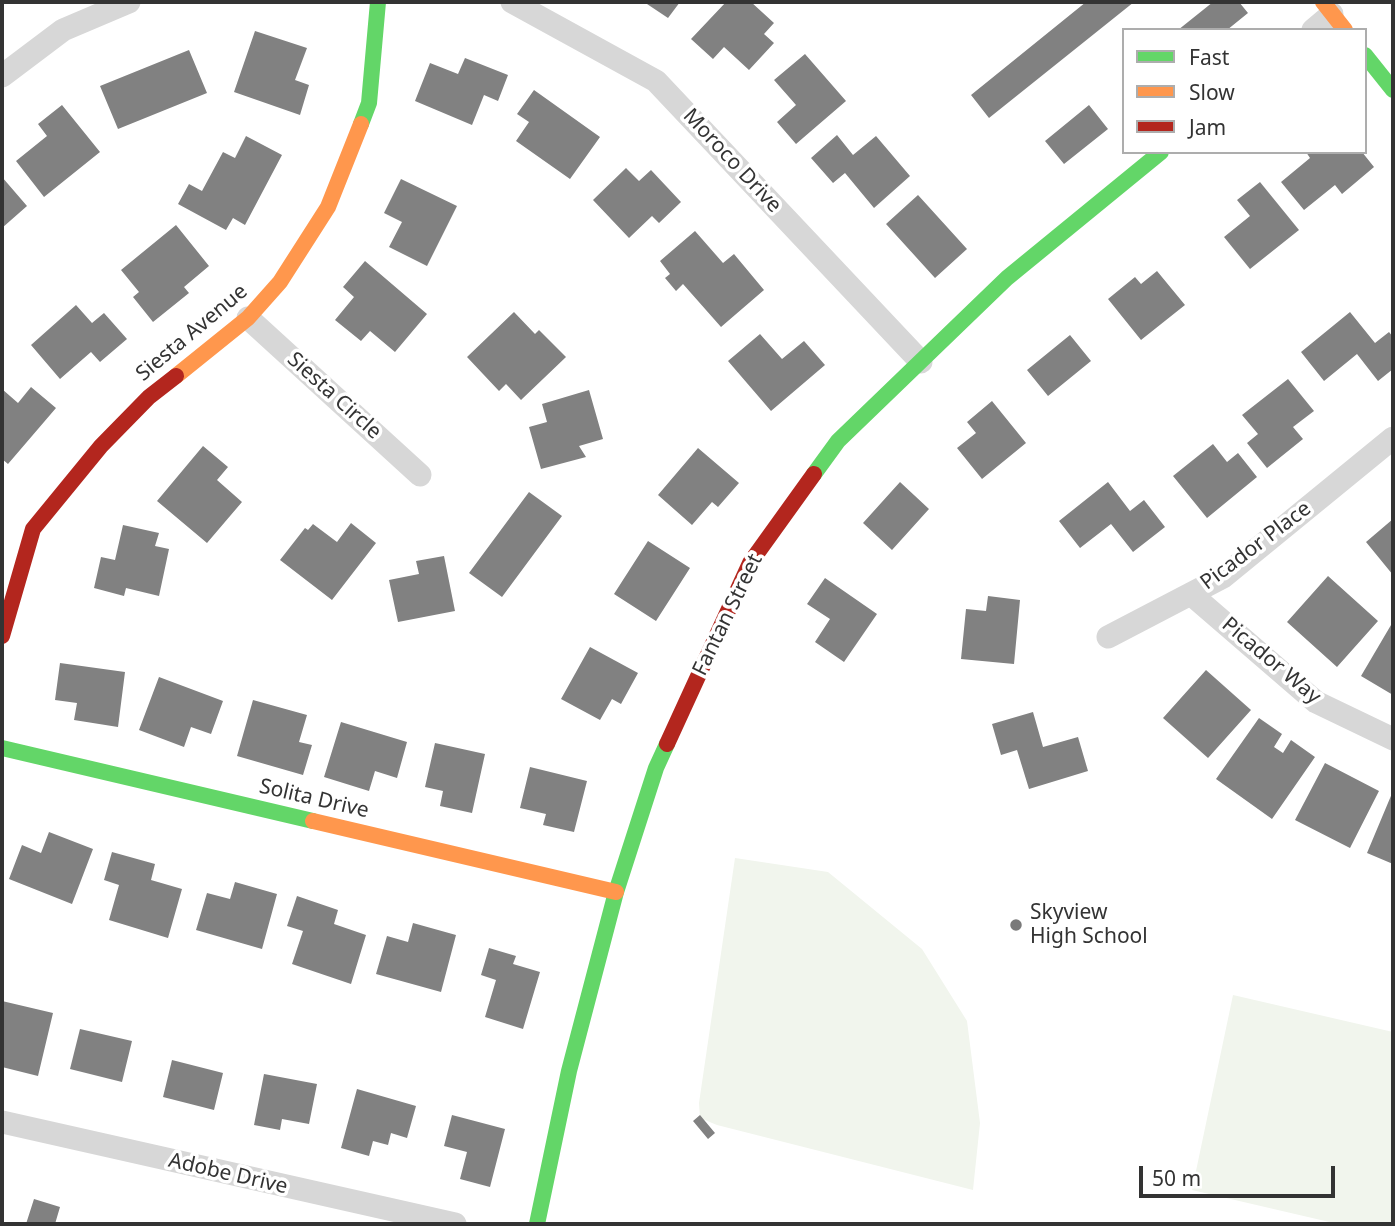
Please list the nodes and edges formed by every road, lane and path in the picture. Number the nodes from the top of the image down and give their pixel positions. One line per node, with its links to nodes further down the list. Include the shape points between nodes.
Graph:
1 (129, 2): 7 (street, via 63,30)
2 (378, 2): 10 (street, Siesta Avenue, via 369,103 351,153 328,207 280,282)
3 (512, 2): 11 (street, Moroco Drive, via 656,81)
4 (1333, 15): 5 (street)
5 (1316, 28)
6 (1367, 58): 8 (street)
7 (2, 76)
8 (1393, 90)
9 (1159, 154): 11 (street, Fantan Street, via 1007,278)
10 (248, 318): 13 (street, Siesta Circle); 15 (street, Siesta Avenue, via 149,397 101,446 33,529)
11 (920, 362): 19 (street, Fantan Street, via 838,441 750,563 656,768)
12 (1393, 438): 14 (street, Picador Place, via 1223,577)
13 (420, 475)
14 (1192, 594): 16 (street, Picador Place); 17 (street, Picador Way, via 1316,702)
15 (2, 636)
16 (1108, 637)
17 (1393, 739)
18 (2, 748): 19 (street, Solita Drive)
19 (616, 892): 22 (street, Fantan Street, via 569,1072)
20 (2, 1122): 21 (street, Adobe Drive)
21 (455, 1224)
22 (537, 1224)

